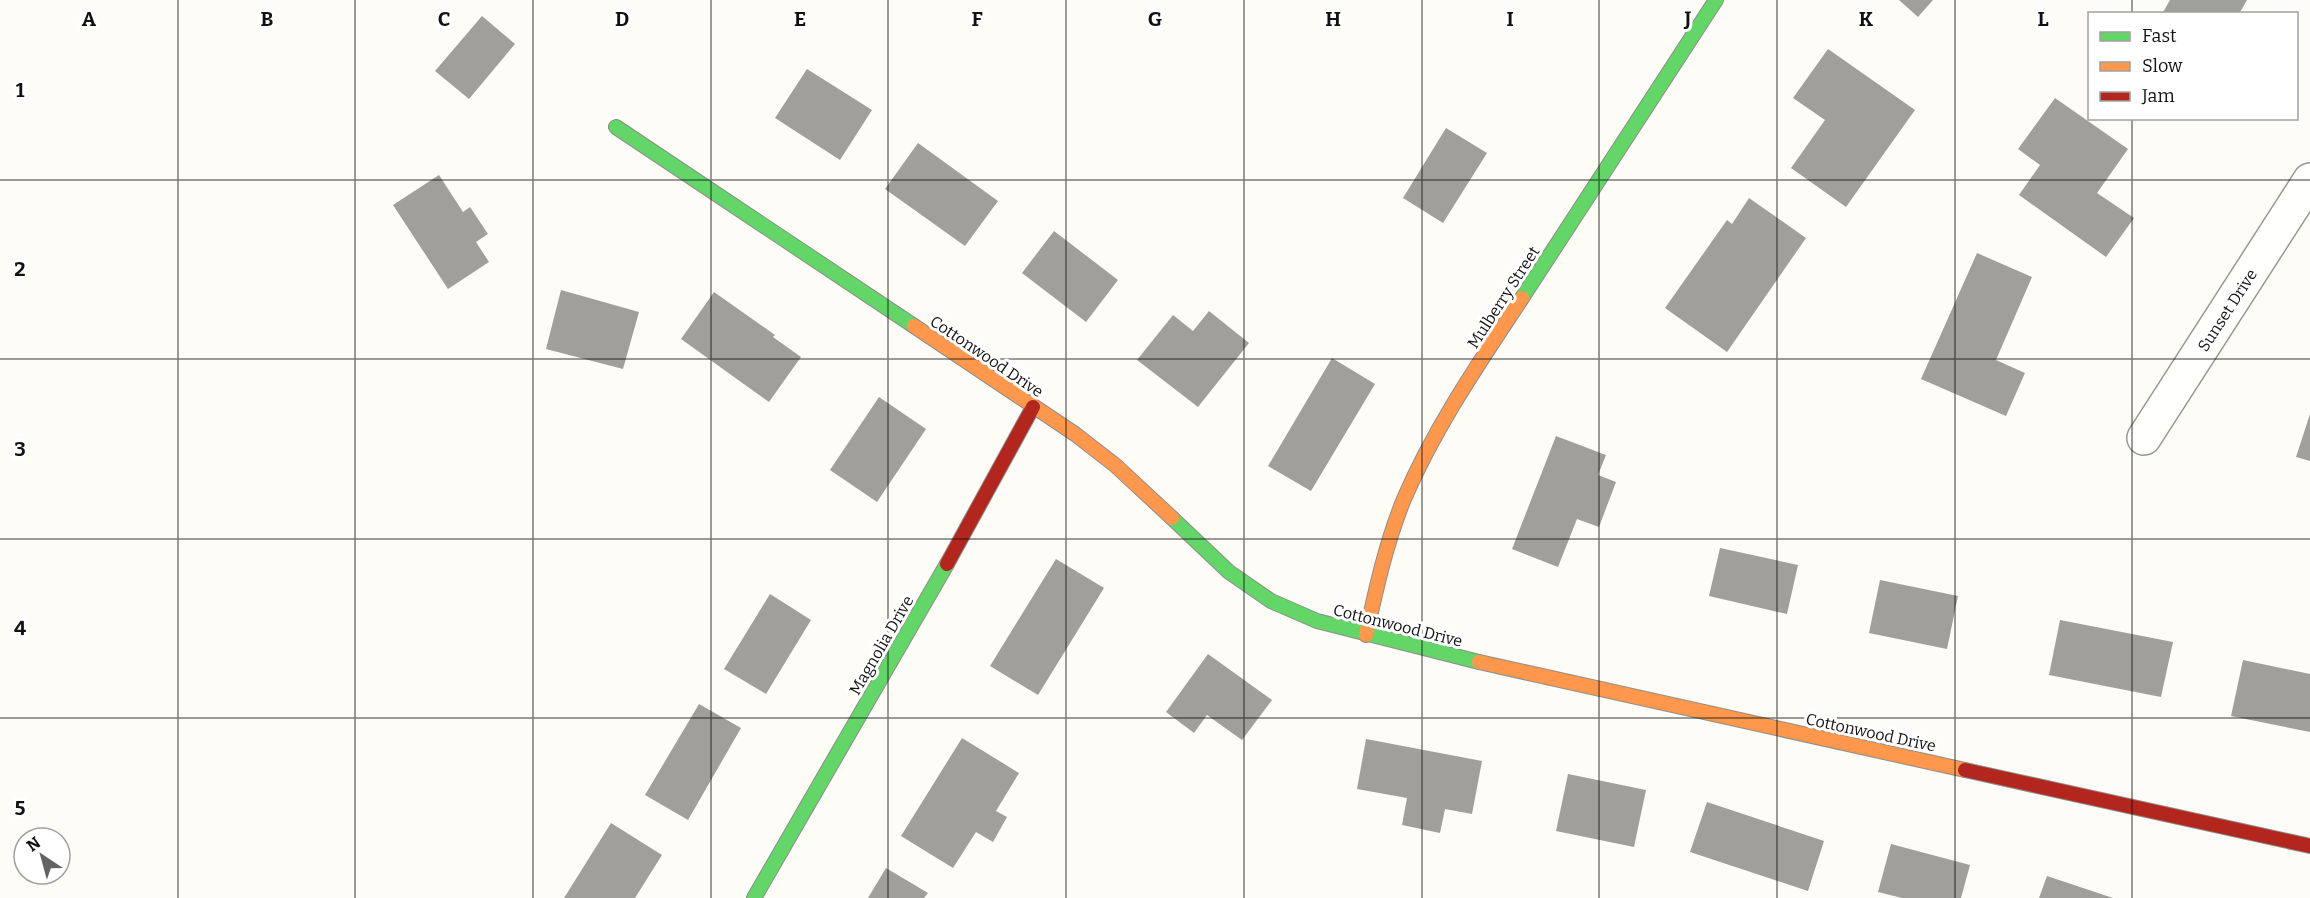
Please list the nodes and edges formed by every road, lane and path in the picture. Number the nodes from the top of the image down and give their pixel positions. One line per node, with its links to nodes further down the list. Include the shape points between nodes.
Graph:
1 (1716, 0): 6 (street, Mulberry Street, via 1433,439 1411,484 1384,559)
2 (616, 127): 4 (street, Cottonwood Drive)
3 (2310, 180): 5 (street, Sunset Drive)
4 (1033, 407): 6 (street, Cottonwood Drive, via 1115,465 1229,572 1263,595 1317,621); 8 (street, Magnolia Drive)
5 (2144, 438)
6 (1366, 635): 7 (street, Cottonwood Drive)
7 (2310, 846)
8 (754, 898)

